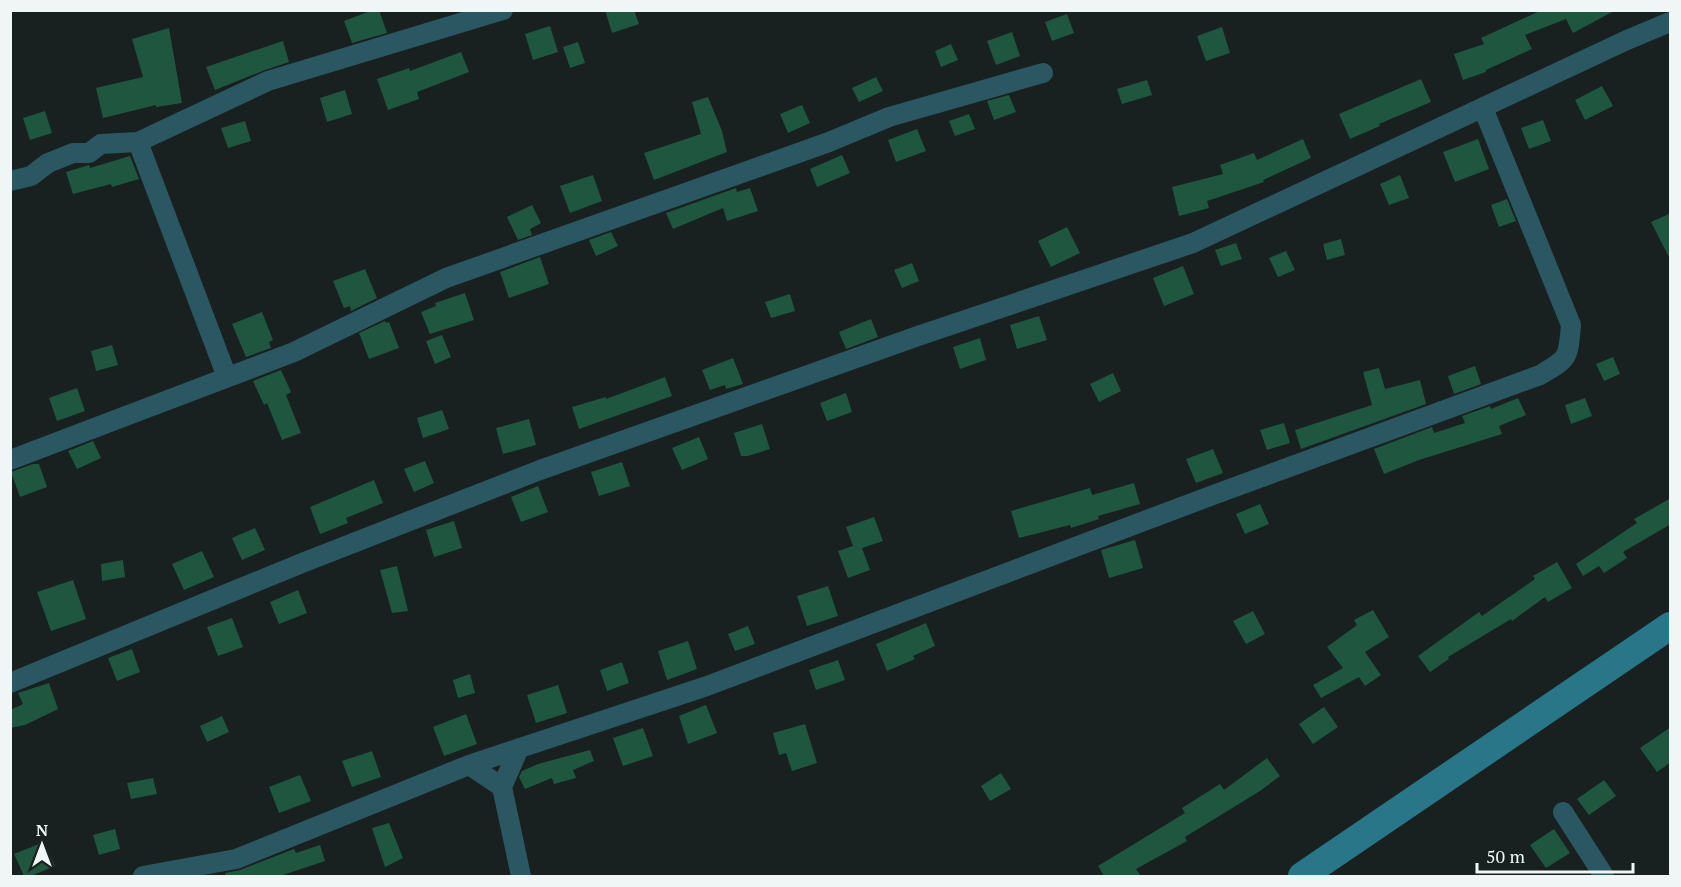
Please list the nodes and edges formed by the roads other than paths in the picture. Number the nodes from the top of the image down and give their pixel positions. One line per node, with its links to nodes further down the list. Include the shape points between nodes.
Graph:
1 (503, 10): 5 (street, via 268,81)
2 (1671, 22): 4 (street)
3 (1043, 73): 7 (street, via 889,117 446,279 294,352)
4 (1484, 108): 10 (street, via 1193,243 540,470); 11 (street, via 1572,325 1563,362 1540,375 707,686)
5 (138, 142): 6 (street, via 101,144 88,153 73,153 48,163 31,176); 7 (street)
6 (10, 181)
7 (227, 377): 8 (street)
8 (10, 460)
9 (1671, 626): 17 (main road)
10 (10, 682)
11 (519, 748): 12 (street); 13 (street)
12 (469, 765): 13 (street); 15 (street, via 236,859)
13 (502, 787): 16 (street)
14 (1563, 812): 18 (street)
15 (143, 876)
16 (521, 876)
17 (1302, 876)
18 (1604, 876)

